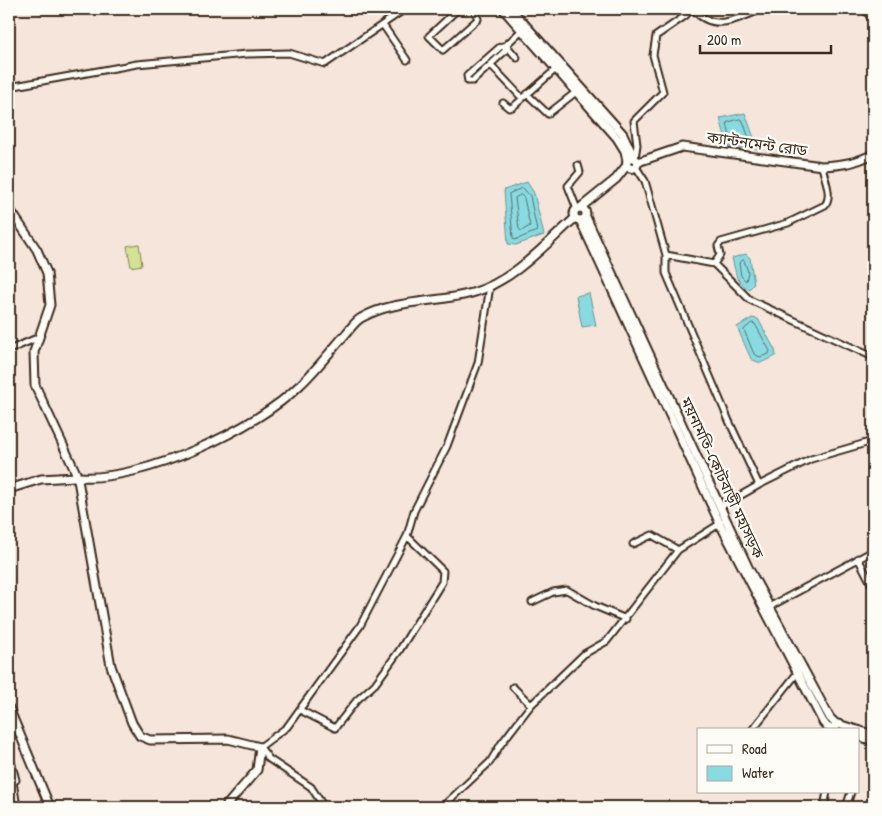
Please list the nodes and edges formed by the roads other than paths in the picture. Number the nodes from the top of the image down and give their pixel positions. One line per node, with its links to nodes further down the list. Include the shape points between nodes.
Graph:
1 (405, 9): 10 (street)
2 (458, 9): 3 (street, via 429,36 443,50 478,19)
3 (474, 9)
4 (503, 9): 11 (main road)
5 (511, 9): 11 (main road)
6 (692, 9): 7 (street, via 711,22 726,23); 23 (street, via 656,36 653,55 663,92 634,121 638,145)
7 (762, 9)
8 (864, 9): 9 (street)
9 (873, 20)
10 (384, 25): 14 (street); 17 (street, via 325,64 289,52 247,54 137,64)
11 (524, 28): 12 (street); 16 (main road); 23 (main road, via 623,134)
12 (506, 45): 13 (street); 15 (street, via 505,51); 15 (street, via 467,76 468,81 473,81)
13 (518, 58)
14 (407, 60)
15 (491, 64): 20 (street)
16 (556, 69): 18 (main road); 19 (street)
17 (9, 87)
18 (576, 92): 19 (street, via 548,114); 23 (main road, via 617,138)
19 (527, 94): 20 (street)
20 (522, 98): 21 (street, via 511,108)
21 (503, 103)
22 (873, 154): 25 (main road, ক্যান্টনমেন্ট রোড, via 845,164)
23 (633, 163): 25 (main road, ক্যান্টনমেন্ট রোড, via 682,147); 27 (main road); 28 (street, via 645,181)
24 (578, 165): 27 (street, via 580,172 568,186)
25 (822, 166): 29 (street, via 829,200 825,205 788,223 721,242 718,246 720,255)
26 (9, 208): 31 (main road, via 37,250 47,273 50,305)
27 (581, 214): 30 (main road, via 526,261); 34 (main road, ময়নামতি–কোটবাড়ী মহাসড়ক)
28 (666, 255): 29 (street); 37 (street, via 666,272 728,421)
29 (714, 264): 33 (street, via 750,300)
30 (490, 286): 36 (main road, via 451,298 383,308 366,315 294,391 248,423 153,467 112,476); 41 (street, via 478,363 447,446 414,511)
31 (37, 338): 32 (street); 36 (main road, via 34,367 38,395)
32 (9, 350)
33 (873, 357)
34 (669, 405): 39 (main road, ময়নামতি–কোটবাড়ী মহাসড়ক); 40 (main road, ময়নামতি–কোটবাড়ী মহাসড়ক)
35 (873, 441): 37 (street, via 811,459)
36 (77, 477): 38 (main road, via 41,478); 61 (main road, via 106,644 114,675 137,732 150,740 228,739)
37 (759, 485): 39 (street)
38 (9, 489)
39 (720, 507): 40 (main road, ময়নামতি–কোটবাড়ী মহাসড়ক)
40 (723, 522): 43 (street); 48 (main road, ময়নামতি–কোটবাড়ী মহাসড়ক); 50 (main road, ময়নামতি–কোটবাড়ী মহাসড়ক)
41 (407, 536): 54 (street, via 360,626); 54 (street, via 443,571 442,582 422,616 375,684 357,700 335,728)
42 (633, 544): 43 (street, via 652,535)
43 (678, 550): 49 (street)
44 (873, 551): 45 (street)
45 (858, 558): 46 (street); 48 (street)
46 (873, 587)
47 (532, 602): 49 (street, via 553,592 567,590)
48 (769, 607): 56 (main road, ময়নামতি–কোটবাড়ী মহাসড়ক)
49 (626, 619): 52 (street, via 607,641 584,654)
50 (798, 672): 55 (street); 56 (main road, ময়নামতি–কোটবাড়ী মহাসড়ক, via 823,722)
51 (513, 687): 52 (street)
52 (531, 705): 70 (street, via 490,762)
53 (9, 708): 67 (main road)
54 (300, 710): 61 (street, via 287,726)
55 (754, 728)
56 (833, 728)
57 (860, 731): 58 (main road)
58 (873, 735)
59 (860, 737): 60 (main road)
60 (873, 740)
61 (260, 747): 68 (main road, via 257,770); 69 (street, via 270,759 312,787)
62 (9, 754): 63 (street, via 16,778)
63 (11, 783): 66 (street)
64 (827, 794): 71 (street)
65 (850, 794): 72 (street)
66 (17, 807)
67 (50, 807)
68 (225, 807)
69 (324, 807)
70 (442, 807)
71 (824, 807)
72 (846, 807)

